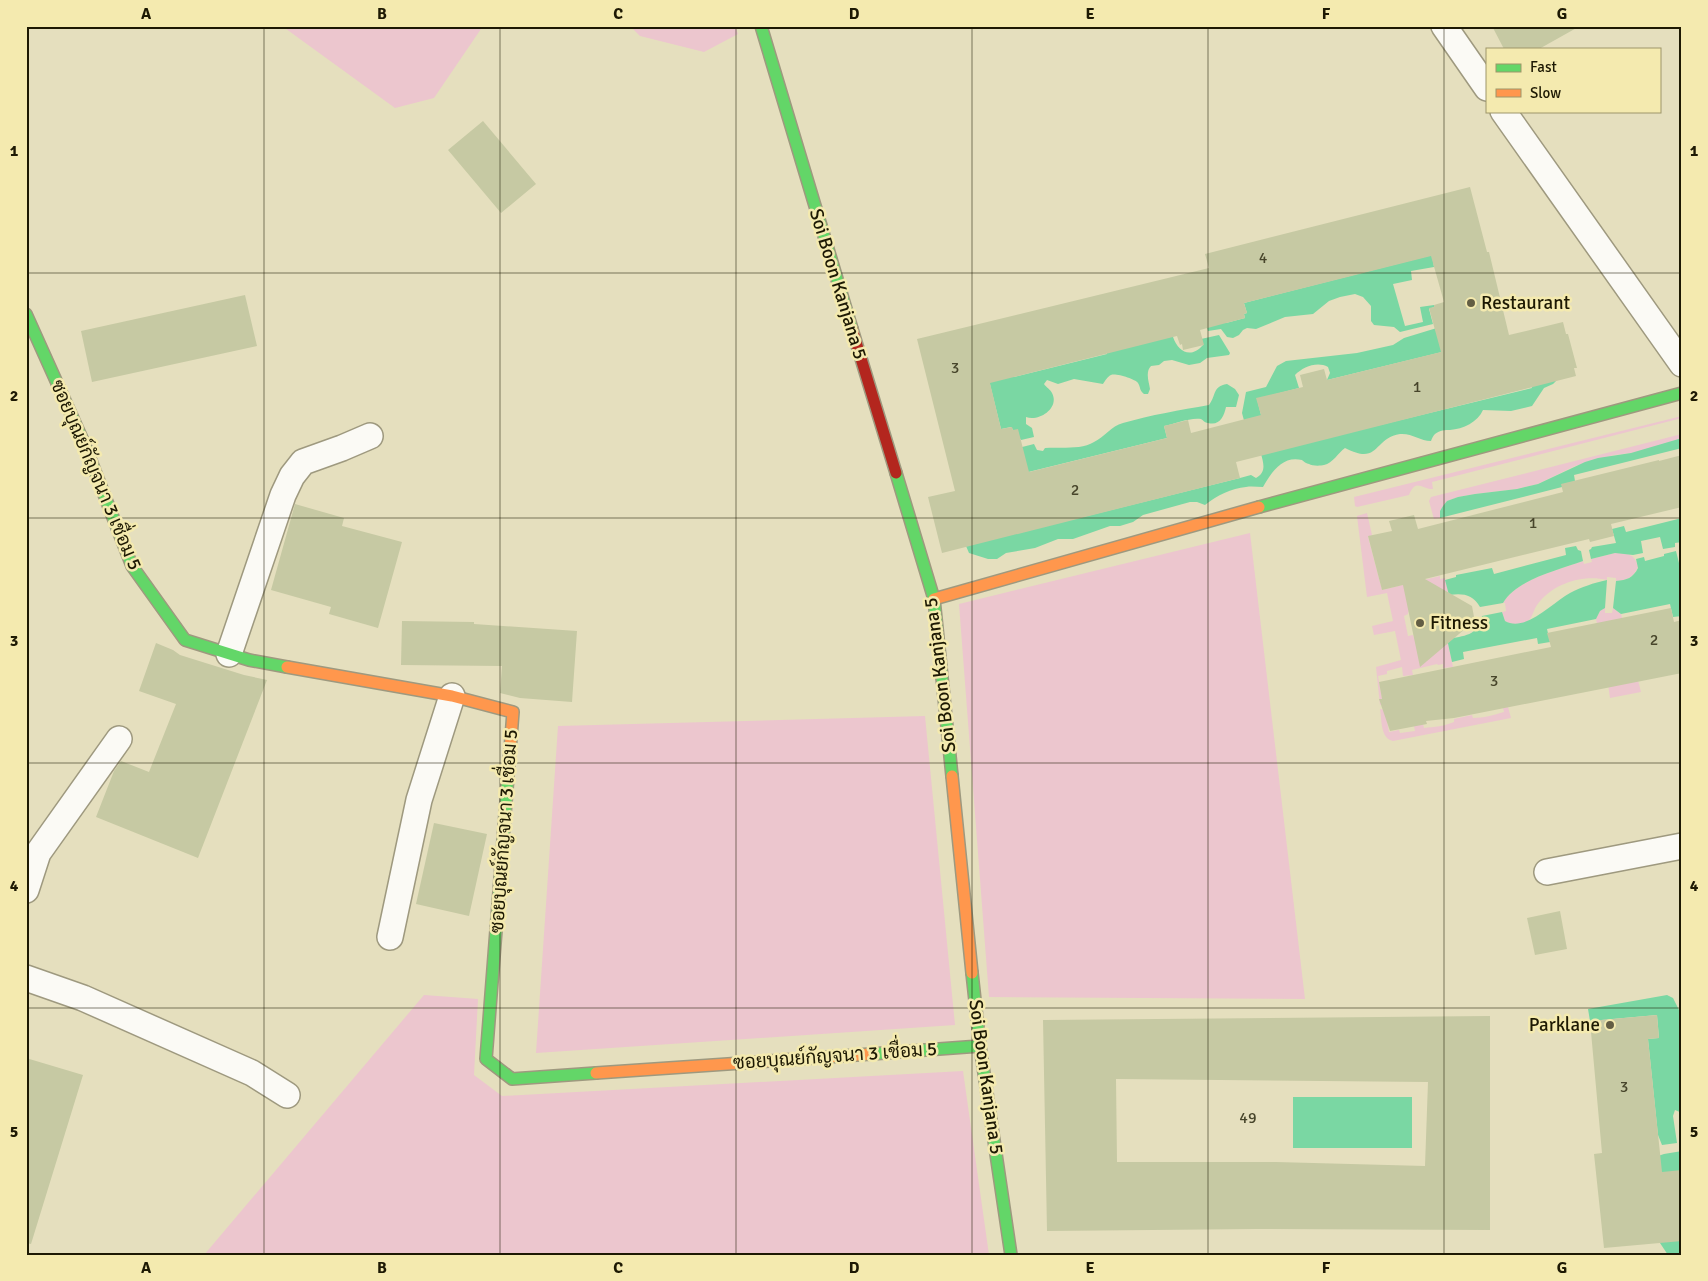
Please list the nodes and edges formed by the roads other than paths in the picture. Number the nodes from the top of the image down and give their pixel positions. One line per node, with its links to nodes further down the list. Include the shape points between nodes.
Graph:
1 (761, 26): 9 (street, Soi Boon Kanjana 5)
2 (1444, 26): 3 (street)
3 (1486, 87)
4 (1504, 112): 6 (street)
5 (26, 314): 10 (street, ซอยบุณย์กัญจนา 3 เชื่อม 5, via 84,443 132,566 185,640)
6 (1682, 364)
7 (1682, 393): 9 (street, via 1268,504)
8 (370, 436): 10 (street, via 303,462 292,476)
9 (934, 599): 18 (street, Soi Boon Kanjana 5)
10 (229, 654): 11 (street, ซอยบุณย์กัญจนา 3 เชื่อม 5)
11 (452, 696): 16 (street, via 419,800); 18 (street, ซอยบุณย์กัญจนา 3 เชื่อม 5, via 513,712 486,1059 512,1079)
12 (119, 739): 15 (street, via 38,853)
13 (1682, 846): 14 (street)
14 (1547, 872)
15 (26, 890)
16 (390, 937)
17 (26, 978): 19 (street, via 83,998 252,1073)
18 (980, 1046): 20 (street, Soi Boon Kanjana 5)
19 (287, 1094)
20 (1011, 1255)

